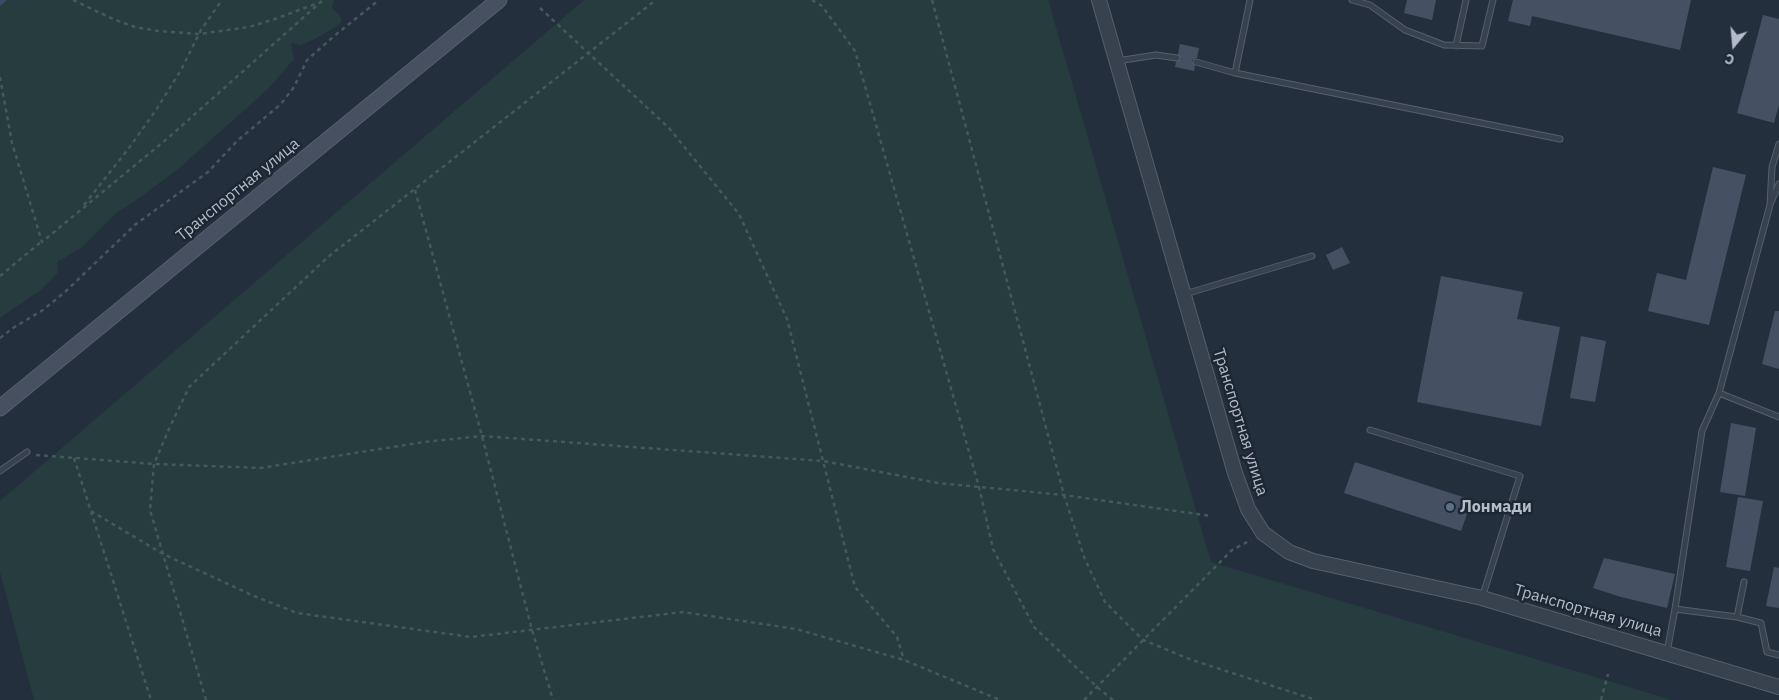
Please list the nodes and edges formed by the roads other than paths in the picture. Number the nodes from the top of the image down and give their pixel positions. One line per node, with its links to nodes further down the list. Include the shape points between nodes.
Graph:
1 (499, 0): 19 (main road, Транспортная улица)
2 (1099, 0): 9 (street, Транспортная улица)
3 (1250, 0): 11 (lane)
4 (1352, 0): 7 (lane, via 1370,5 1405,30 1444,45)
5 (1466, 0): 7 (lane)
6 (1493, 0): 7 (lane, via 1482,46)
7 (1456, 46)
8 (1177, 58): 9 (lane, via 1156,55)
9 (1117, 61): 17 (street, Транспортная улица)
10 (1196, 62): 11 (lane)
11 (1235, 72): 12 (lane)
12 (1560, 139)
13 (1779, 144): 15 (lane, via 1772,167)
14 (1779, 184): 15 (lane)
15 (1770, 205): 18 (lane)
16 (1312, 256): 17 (lane)
17 (1185, 294): 25 (street, Транспортная улица, via 1235,473 1248,509 1263,533 1289,552 1313,560)
18 (1719, 393): 20 (lane); 26 (lane, via 1702,431)
19 (0, 408)
20 (1779, 417)
21 (1370, 430): 25 (lane, via 1520,476)
22 (27, 452): 23 (lane)
23 (0, 471)
24 (1744, 582): 27 (lane)
25 (1482, 598): 28 (street, Транспортная улица)
26 (1675, 609): 27 (lane); 28 (lane)
27 (1737, 617): 29 (lane, via 1761,623 1767,652)
28 (1667, 652): 30 (street, Транспортная улица)
29 (1779, 655)
30 (1779, 687)

